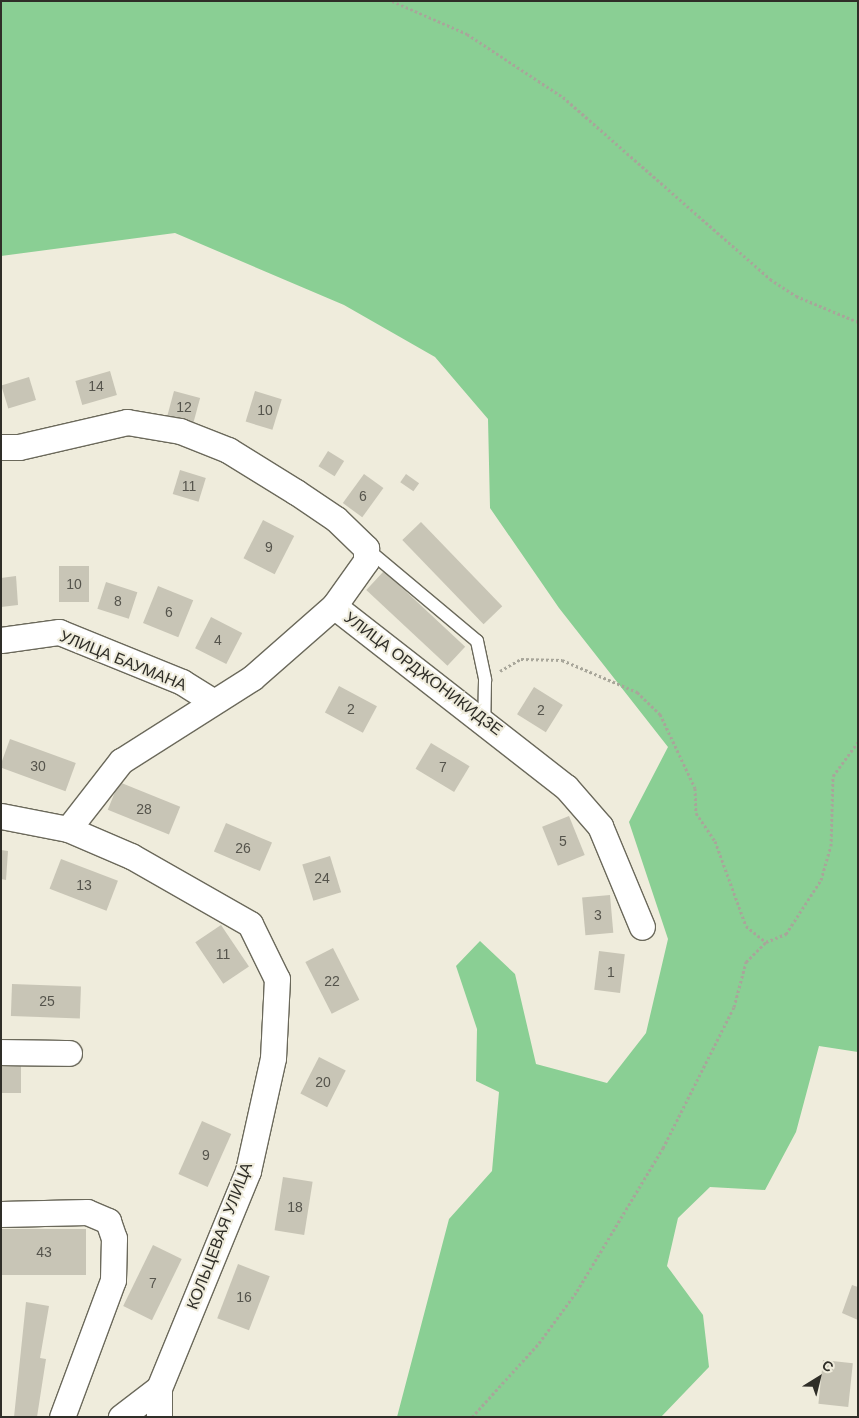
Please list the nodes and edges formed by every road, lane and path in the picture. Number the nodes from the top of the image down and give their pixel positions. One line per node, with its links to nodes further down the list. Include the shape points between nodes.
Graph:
1 (392, 1): 2 (path, via 467,34 563,97 770,279 796,296)
2 (858, 322)
3 (1, 447): 4 (street, via 19,447 127,422 180,431 228,450 296,492 336,519)
4 (366, 548): 5 (street, УЛИЦА ОРДЖОНИКИДЗЕ, via 366,561); 7 (lane, via 477,641)
5 (334, 606): 8 (street, via 252,678); 9 (street, УЛИЦА ОРДЖОНИКИДЗЕ)
6 (1, 640): 8 (street, УЛИЦА БАУМАНА, via 59,632 182,682)
7 (485, 680): 9 (lane); 14 (path, via 521,659 562,660 637,692 660,714 694,788 696,814 715,841 746,926)
8 (212, 701): 12 (street, via 121,761)
9 (484, 719): 13 (street, УЛИЦА ОРДЖОНИКИДЗЕ, via 566,787 600,826)
10 (858, 742): 14 (path, via 833,776 831,846 821,880 786,934)
11 (1, 816): 12 (street, КОЛЬЦЕВАЯ УЛИЦА)
12 (68, 830): 18 (street, КОЛЬЦЕВАЯ УЛИЦА, via 131,856 250,924 277,979 273,1058 248,1170)
13 (642, 927)
14 (766, 942): 22 (path, via 746,962 734,1007 663,1148 577,1291 539,1343)
15 (1, 1052): 16 (street)
16 (69, 1053)
17 (1, 1214): 19 (street, via 87,1212 108,1221 114,1238 113,1280)
18 (159, 1388): 20 (street); 21 (street)
19 (62, 1417)
20 (121, 1417)
21 (159, 1417)
22 (472, 1417)

